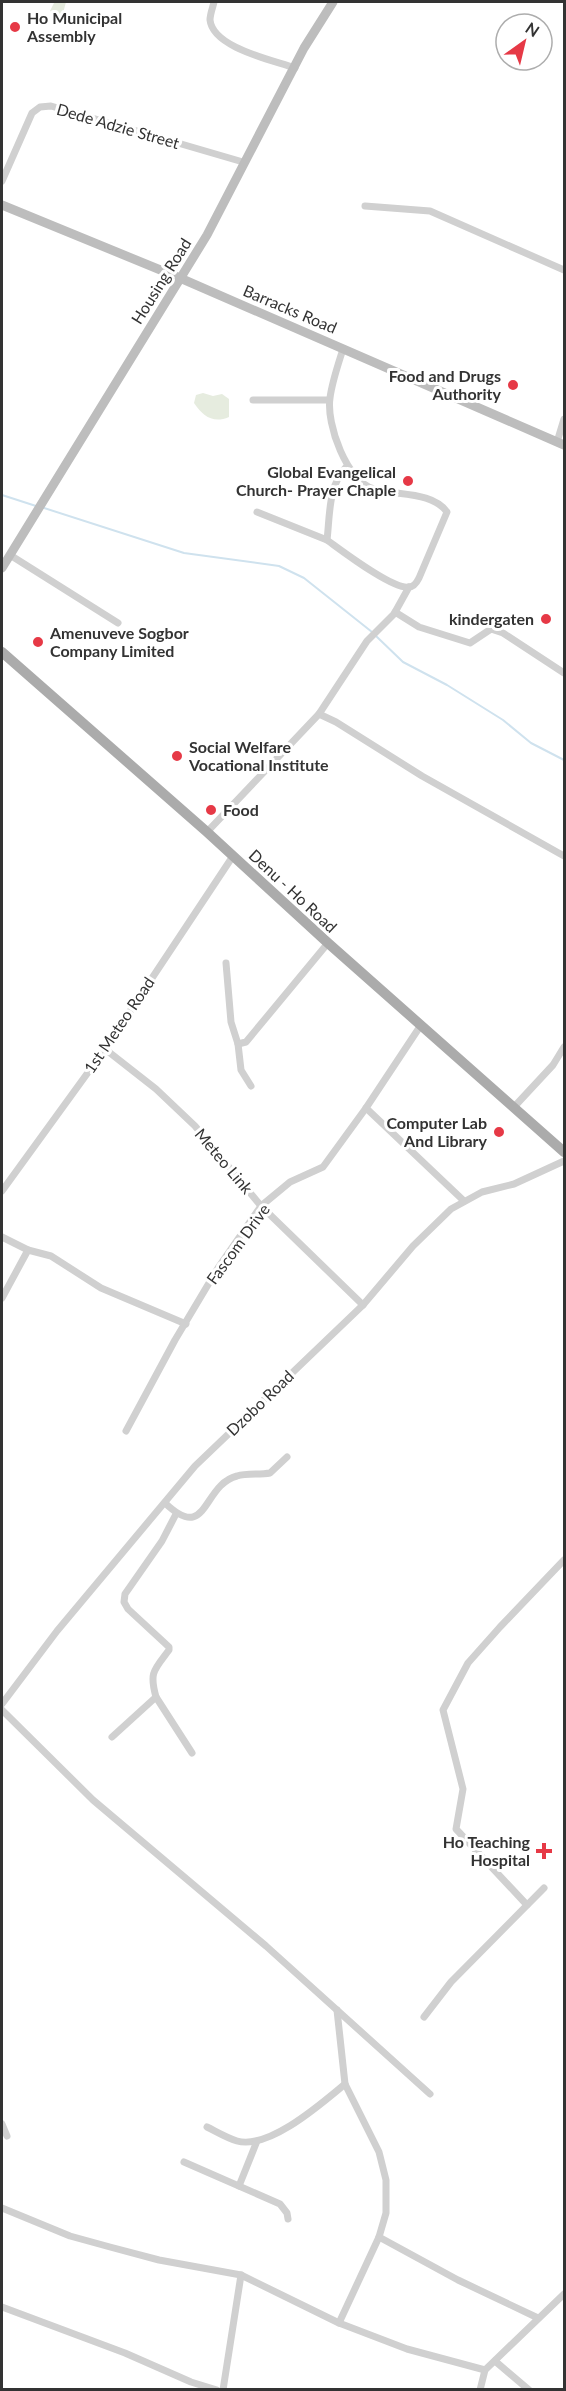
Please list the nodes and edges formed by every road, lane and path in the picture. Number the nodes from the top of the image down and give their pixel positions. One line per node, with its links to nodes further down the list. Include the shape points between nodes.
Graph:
1 (214, 2): 3 (street, via 210,18 221,39)
2 (333, 2): 3 (street, Housing Road)
3 (295, 68): 4 (street, Housing Road)
4 (243, 162): 5 (street, Dede Adzie Street, via 51,106 32,113); 9 (street, Housing Road, via 207,235)
5 (2, 181)
6 (2, 205): 9 (street, Barracks Road)
7 (364, 206): 8 (street, via 430,211)
8 (564, 270)
9 (180, 278): 10 (street, Barracks Road); 18 (street, Housing Road)
10 (343, 349): 12 (street); 14 (street, Barracks Road)
11 (253, 400): 12 (street)
12 (329, 400): 15 (street, via 334,434)
13 (564, 418): 14 (street)
14 (560, 443)
15 (347, 466): 17 (street, via 337,475 333,488); 20 (street, via 372,489 427,499 441,504 447,512)
16 (257, 512): 17 (street)
17 (327, 540): 20 (street, via 372,572 396,584)
18 (10, 555): 19 (street, Housing Road); 22 (street)
19 (2, 568)
20 (412, 586): 21 (street)
21 (395, 612): 24 (street, via 419,627 470,643 490,629 503,633); 25 (street, via 370,638)
22 (118, 623)
23 (2, 652): 26 (main road, Denu - Ho Road)
24 (564, 673)
25 (319, 714): 26 (street); 28 (street)
26 (207, 832): 27 (main road, Denu - Ho Road)
27 (233, 856): 29 (main road, Denu - Ho Road); 34 (street, 1st Meteo Road)
28 (564, 856)
29 (328, 944): 31 (main road, Denu - Ho Road); 32 (street, via 246,1042)
30 (226, 963): 32 (street, via 231,1022)
31 (421, 1025): 36 (main road, Denu - Ho Road); 37 (street, Fascom Drive)
32 (238, 1044): 35 (street, via 241,1070)
33 (564, 1047): 36 (street, via 553,1065)
34 (105, 1048): 40 (street, 1st Meteo Road); 42 (street, Meteo Link, via 195,1126)
35 (251, 1086)
36 (514, 1107): 38 (main road, Denu - Ho Road)
37 (366, 1108): 41 (street); 42 (street, Fascom Drive, via 322,1167 290,1182)
38 (564, 1152)
39 (564, 1161): 41 (street, Dzobo Road, via 514,1184)
40 (2, 1191)
41 (464, 1200): 46 (street, Dzobo Road, via 413,1246)
42 (261, 1206): 46 (street, Meteo Link); 47 (street, Fascom Drive, via 218,1268)
43 (2, 1237): 44 (street)
44 (28, 1250): 45 (street); 47 (street, via 51,1256 101,1288)
45 (2, 1298)
46 (363, 1305): 50 (street, Dzobo Road, via 195,1466)
47 (186, 1324): 48 (street, Fascom Drive)
48 (126, 1431)
49 (287, 1457): 51 (street, via 270,1473 237,1476 224,1484 193,1518)
50 (165, 1503): 51 (street); 54 (street, Dzobo Road, via 57,1631)
51 (176, 1514): 53 (street, via 125,1594 124,1602 169,1647 153,1671)
52 (564, 1560): 59 (street, via 468,1663 443,1710 463,1789 456,1829)
53 (156, 1697): 56 (street); 57 (street)
54 (2, 1704)
55 (2, 1710): 60 (street, via 93,1800)
56 (112, 1737)
57 (192, 1754)
58 (544, 1888): 59 (street)
59 (527, 1905): 61 (street, via 451,1982)
60 (337, 2010): 62 (street); 63 (street)
61 (424, 2017)
62 (345, 2084): 67 (street, via 300,2121); 72 (street, via 375,2143 386,2180 386,2213)
63 (430, 2094)
64 (2, 2124): 66 (street)
65 (207, 2127): 67 (street, via 239,2142)
66 (7, 2136)
67 (257, 2140): 69 (street)
68 (184, 2162): 69 (street)
69 (239, 2186): 71 (street, via 283,2206)
70 (2, 2208): 73 (street, via 70,2236 159,2260)
71 (288, 2219)
72 (379, 2237): 76 (street); 77 (street)
73 (241, 2276): 77 (street); 81 (street)
74 (564, 2294): 76 (street)
75 (2, 2307): 80 (street)
76 (538, 2319): 78 (street)
77 (339, 2323): 79 (street, via 407,2349)
78 (495, 2361): 79 (street); 83 (street)
79 (485, 2370): 82 (street)
80 (217, 2390)
81 (223, 2390)
82 (480, 2390)
83 (529, 2390)

